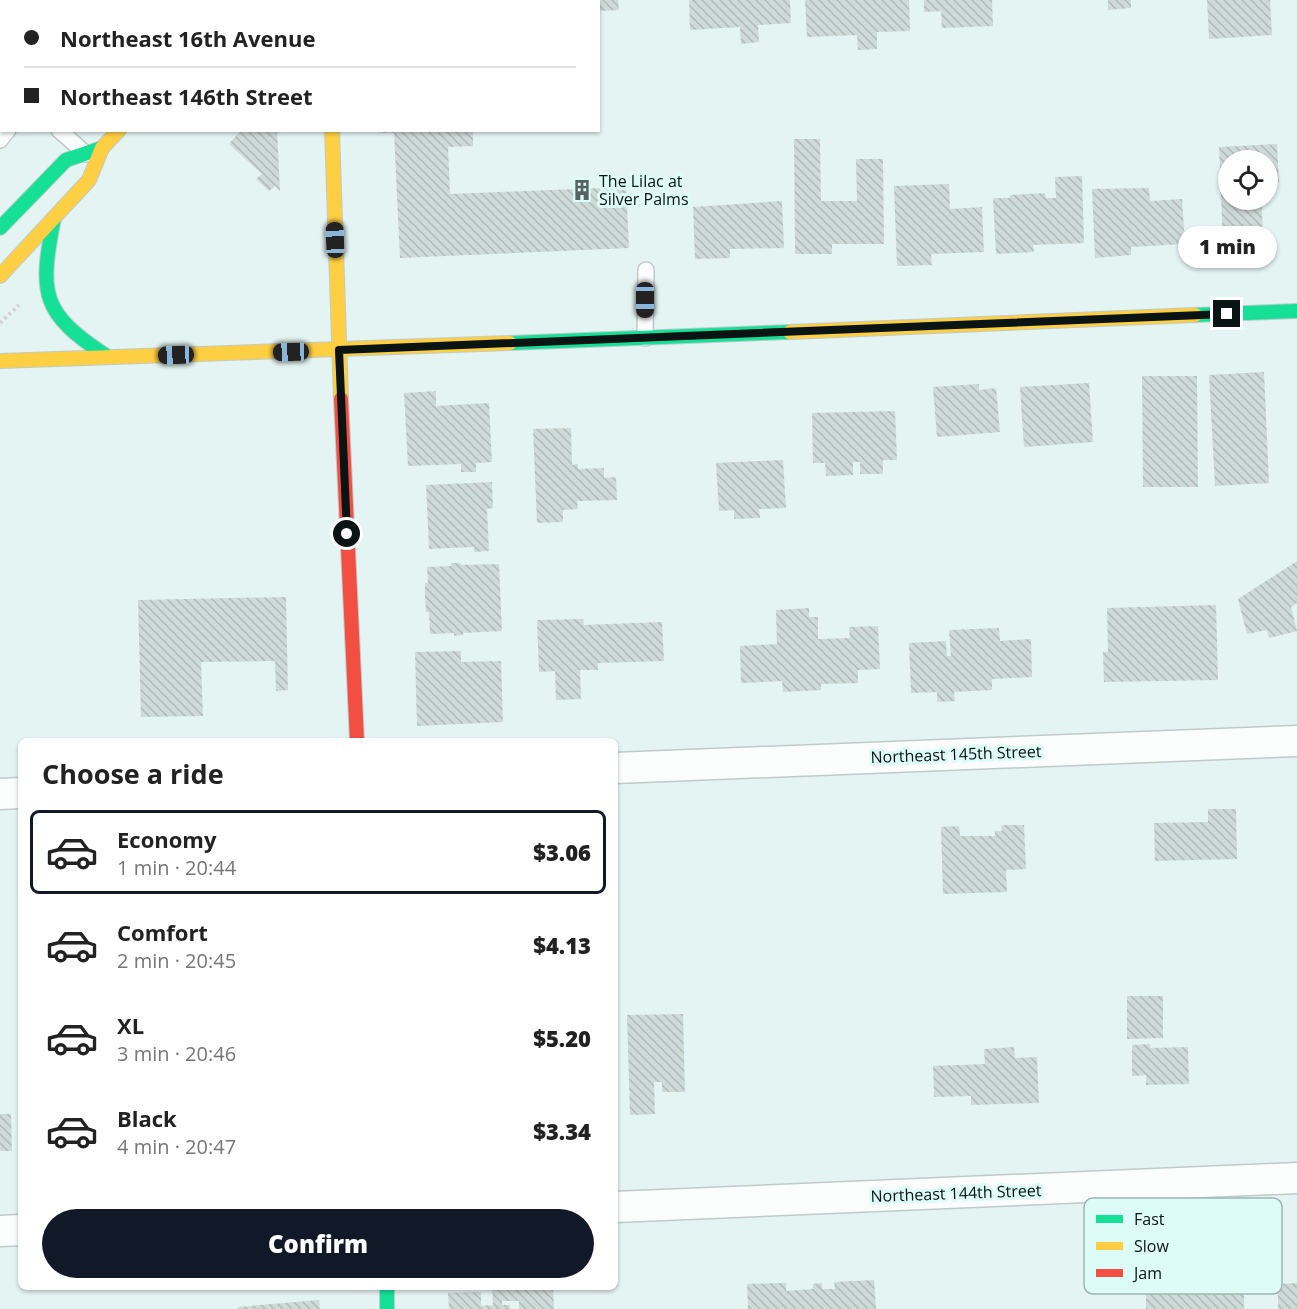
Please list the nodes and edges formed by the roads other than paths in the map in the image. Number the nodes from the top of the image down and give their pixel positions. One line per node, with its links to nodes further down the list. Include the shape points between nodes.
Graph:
1 (61, 132): 5 (lane)
2 (117, 132): 4 (street)
3 (332, 132): 12 (street)
4 (102, 148): 5 (street); 6 (street, via 89,180)
5 (86, 154): 7 (street, via 66,160)
6 (54, 218): 9 (street); 13 (street, via 45,269 50,301 56,316 72,333)
7 (0, 228)
8 (646, 270): 11 (lane)
9 (0, 276)
10 (1297, 311): 11 (street)
11 (645, 338): 12 (street)
12 (339, 350): 13 (street); 15 (street)
13 (108, 357): 14 (street)
14 (0, 361)
15 (357, 738)
16 (1297, 741): 17 (street, Northeast 145th Street)
17 (618, 768)
18 (18, 793): 19 (street)
19 (0, 794)
20 (1297, 1178): 21 (street, Northeast 144th Street)
21 (618, 1207)
22 (18, 1230): 23 (street)
23 (0, 1231)
24 (387, 1290): 25 (street)
25 (387, 1309)

